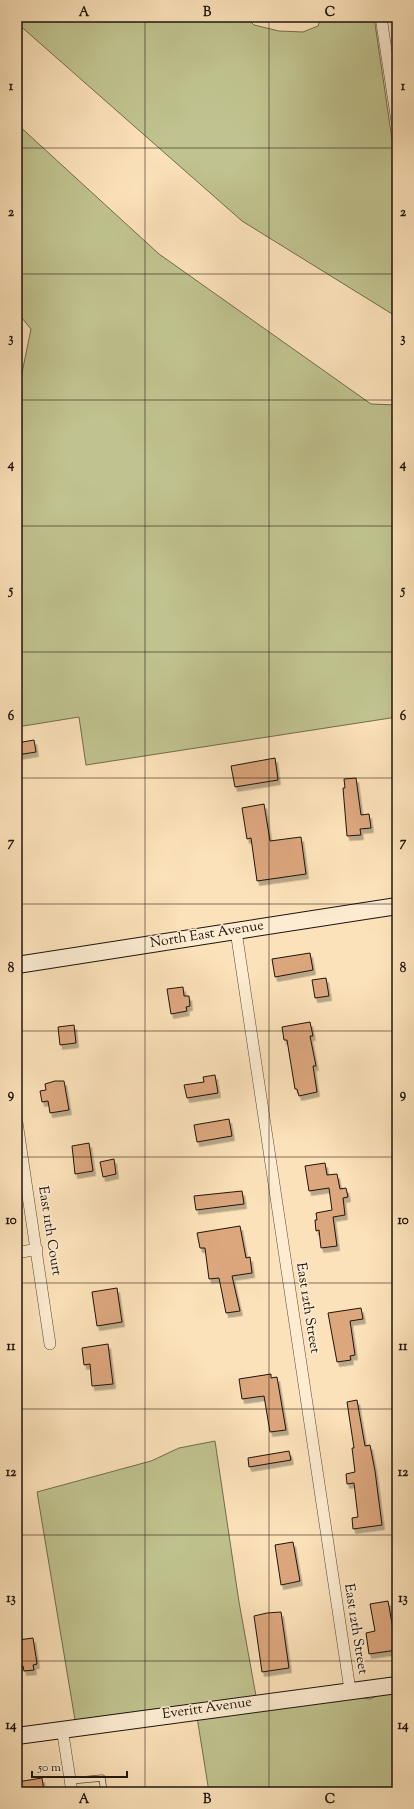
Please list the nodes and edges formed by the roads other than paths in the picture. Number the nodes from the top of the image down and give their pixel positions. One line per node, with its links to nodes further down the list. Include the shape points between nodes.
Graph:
1 (381, 17): 2 (street)
2 (397, 122)
3 (397, 906): 4 (main road, North East Avenue)
4 (236, 931): 5 (main road, North East Avenue); 11 (street, East 12th Street)
5 (17, 965)
6 (17, 1122): 7 (street, East 11th Court)
7 (37, 1249): 8 (street); 9 (street, East 11th Court)
8 (17, 1253)
9 (50, 1344)
10 (397, 1685): 11 (main road, Everitt Avenue)
11 (350, 1690): 12 (main road, Everitt Avenue)
12 (62, 1728): 13 (main road, Everitt Avenue); 14 (street)
13 (17, 1736)
14 (71, 1787): 15 (lane, via 102,1778)
15 (104, 1792)

